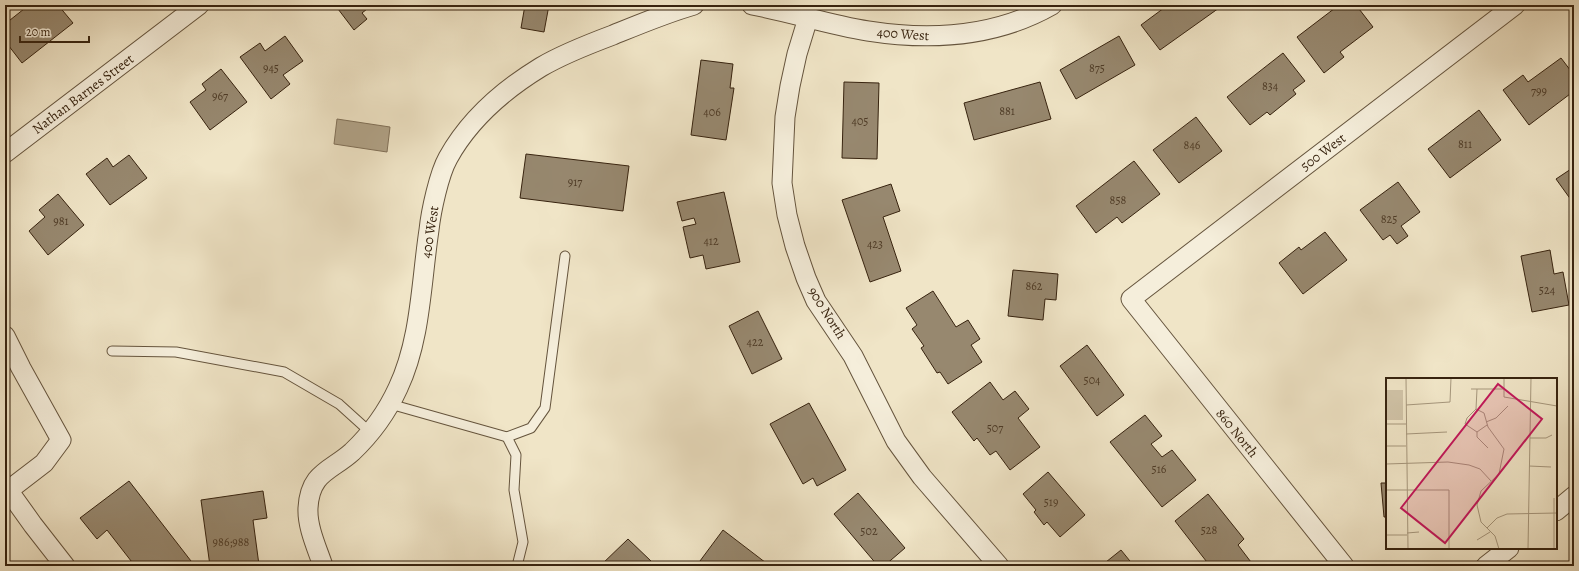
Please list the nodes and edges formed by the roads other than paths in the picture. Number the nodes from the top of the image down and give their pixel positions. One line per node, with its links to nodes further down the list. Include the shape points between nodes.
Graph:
1 (199, 5): 7 (street, Nathan Barnes Street)
2 (694, 5): 12 (street, 400 West, via 666,13 542,67 493,103 459,141 447,159 437,191 429,229 414,338 401,380)
3 (752, 5): 6 (street, 400 West)
4 (1052, 5): 6 (street, 400 West, via 1000,27 946,37 869,31)
5 (1515, 5): 9 (street, 500 West)
6 (808, 18): 22 (street, 900 North, via 797,54 785,117 782,183 787,215 806,278 816,301 853,356 896,441 922,477)
7 (5, 153)
8 (565, 256): 14 (lane, via 545,408 531,428)
9 (1131, 299): 23 (street, 860 North)
10 (5, 336): 15 (street, via 60,440 44,463)
11 (112, 351): 13 (lane, via 176,352 284,372 339,404)
12 (390, 404): 13 (street, 400 West); 14 (lane)
13 (370, 432): 20 (street, 400 West, via 351,453 322,472 314,483 308,509 310,526)
14 (507, 437): 21 (lane, via 516,455 514,490 524,542)
15 (7, 491): 19 (street)
16 (1574, 496): 17 (street)
17 (1557, 510)
18 (1508, 549): 24 (street)
19 (65, 566)
20 (323, 566)
21 (517, 566)
22 (998, 566)
23 (1344, 566)
24 (1486, 566)

